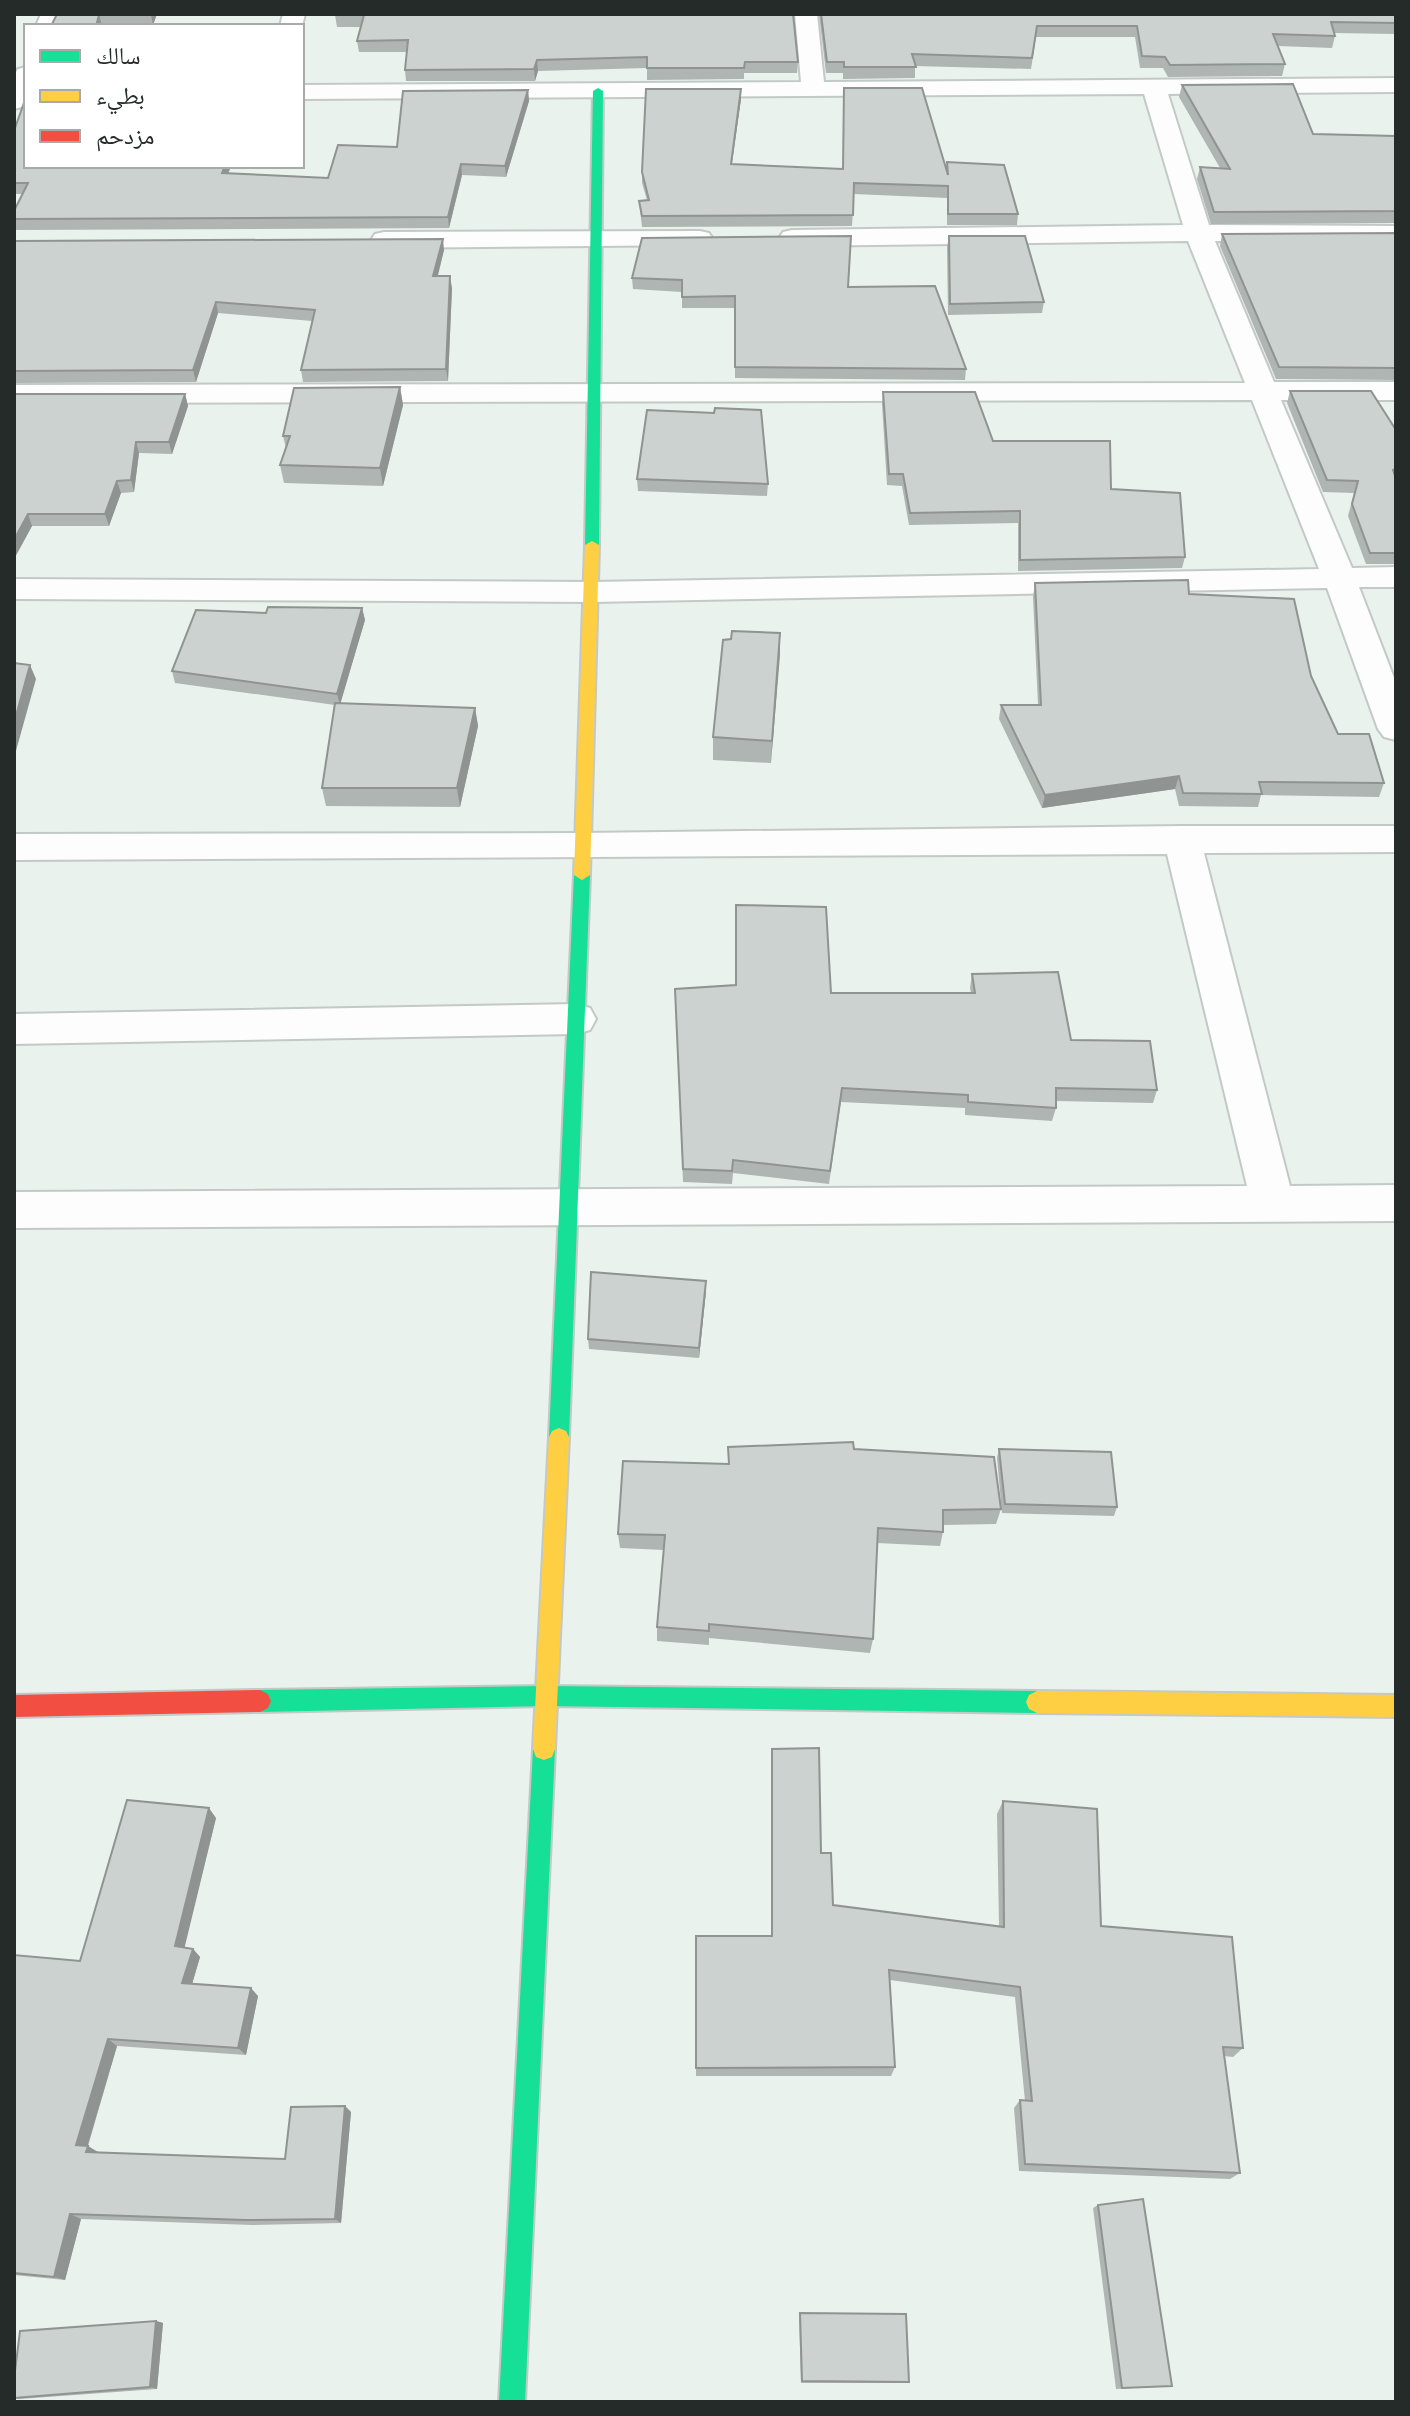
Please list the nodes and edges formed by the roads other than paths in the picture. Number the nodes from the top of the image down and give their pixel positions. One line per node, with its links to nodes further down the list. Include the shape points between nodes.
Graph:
1 (806, 14): 4 (street)
2 (1396, 85): 3 (street)
3 (1154, 87): 4 (street); 7 (street)
4 (813, 88): 5 (street)
5 (598, 91): 6 (street); 11 (street)
6 (304, 92)
7 (1198, 233): 8 (street); 9 (street); 13 (street)
8 (1396, 234)
9 (771, 238)
10 (724, 239): 11 (street)
11 (598, 240): 12 (street); 15 (street)
12 (361, 241)
13 (1264, 391): 14 (street); 15 (street); 17 (street)
14 (1396, 391)
15 (591, 392): 16 (street); 20 (street)
16 (14, 394)
17 (1339, 577): 18 (street); 20 (street); 21 (street)
18 (1396, 577)
19 (14, 589): 20 (street)
20 (592, 592): 24 (street)
21 (1396, 729)
22 (1182, 839): 23 (street); 24 (street); 28 (street)
23 (1396, 839)
24 (581, 846): 25 (street); 26 (street)
25 (14, 847)
26 (576, 1019): 27 (street); 30 (street)
27 (14, 1029)
28 (1273, 1203): 29 (street); 30 (street)
29 (1396, 1203)
30 (570, 1205): 31 (street); 32 (street)
31 (14, 1210)
32 (546, 1696): 33 (street); 34 (street); 35 (street)
33 (14, 1706)
34 (1396, 1706)
35 (512, 2402)

